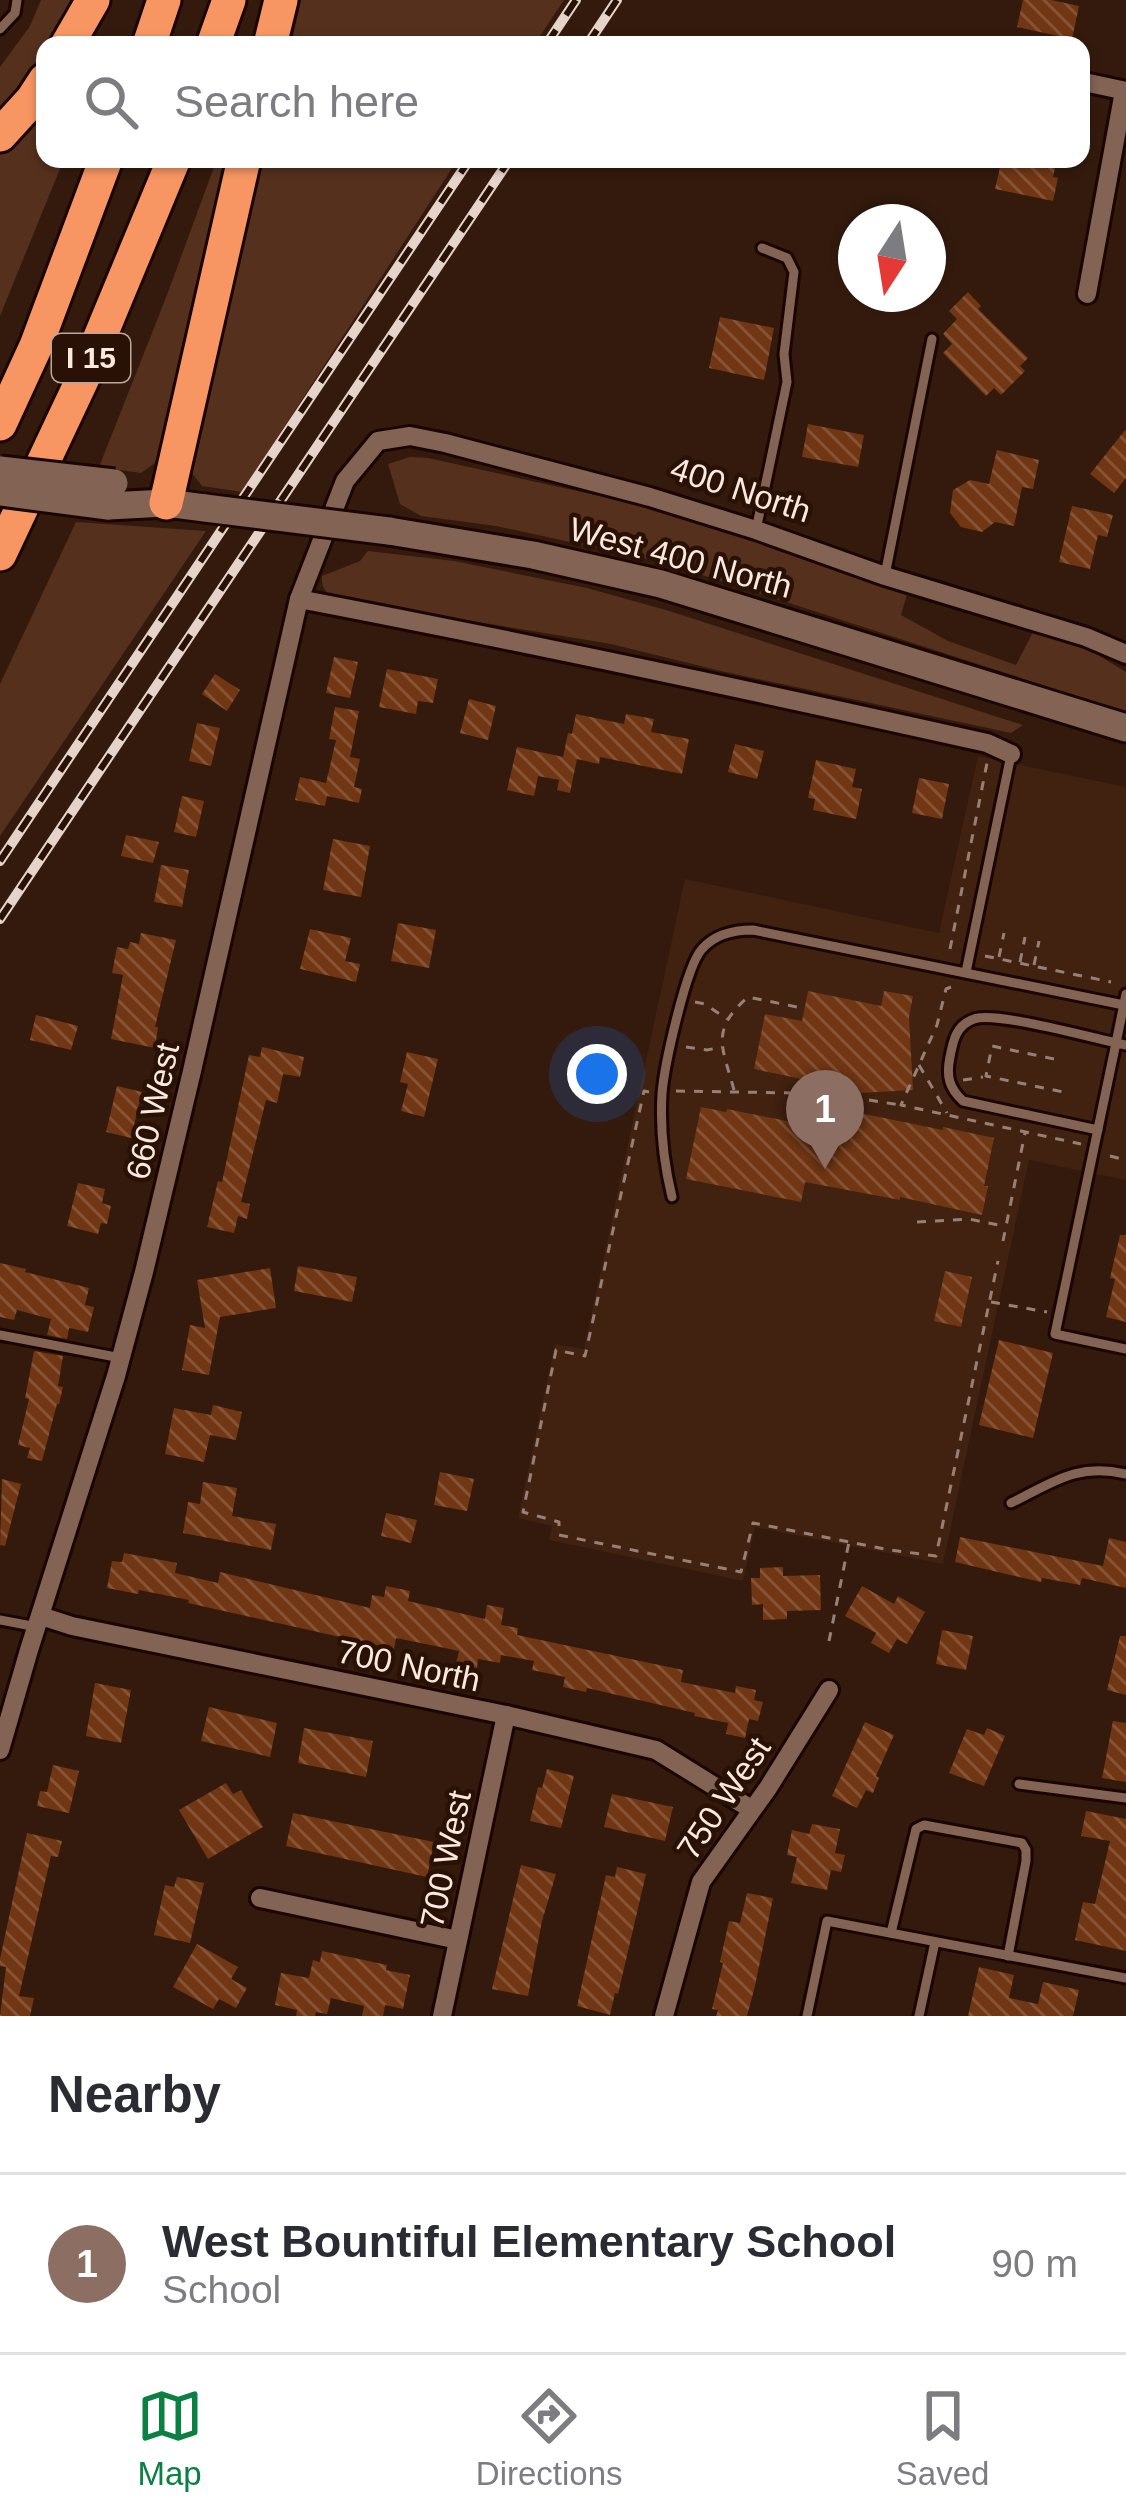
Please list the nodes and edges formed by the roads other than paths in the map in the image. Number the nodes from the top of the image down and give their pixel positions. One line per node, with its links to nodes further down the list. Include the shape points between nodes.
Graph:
1 (17, 0): 6 (lane)
2 (93, 0): 7 (highway)
3 (164, 0): 8 (highway)
4 (229, 0): 9 (highway)
5 (281, 0): 10 (highway)
6 (0, 29)
7 (73, 36)
8 (152, 36)
9 (216, 36)
10 (273, 36)
11 (1090, 83): 12 (street)
12 (1125, 91): 19 (street)
13 (36, 94): 14 (highway)
14 (0, 135)
15 (103, 168): 21 (highway, I 15)
16 (170, 168): 28 (highway, I 15)
17 (242, 168): 26 (highway)
18 (762, 248): 27 (lane, via 788,258 794,272 787,382)
19 (1088, 294)
20 (932, 339): 29 (lane)
21 (0, 424)
22 (0, 470): 25 (street, bridge)
23 (345, 481): 27 (street, 400 North, via 378,441 410,436); 30 (street, 660 West)
24 (0, 492): 25 (street, bridge)
25 (111, 495): 26 (street)
26 (166, 503): 32 (street, West 400 North, bridge, via 388,531 661,584)
27 (757, 530): 29 (street, 400 North)
28 (0, 554)
29 (885, 576): 31 (street, 400 North)
30 (298, 599): 33 (street, via 825,707); 41 (street, 660 West)
31 (1126, 654)
32 (1126, 728)
33 (1011, 754): 34 (lane)
34 (966, 972): 35 (lane); 38 (lane, via 753,930 703,947 682,998 662,1091)
35 (1125, 1000): 36 (lane)
36 (1121, 1044): 37 (lane); 37 (lane, via 984,1016 953,1039 949,1083 963,1100)
37 (1098, 1130): 40 (lane, via 1055,1334)
38 (672, 1197)
39 (0, 1334): 41 (lane)
40 (1126, 1348)
41 (122, 1358): 45 (street, 660 West)
42 (1126, 1474): 43 (lane, via 1085,1470)
43 (1011, 1503)
44 (0, 1621): 45 (lane)
45 (39, 1622): 47 (street, 700 North); 48 (street, 660 West)
46 (829, 1690): 51 (street, 750 West)
47 (506, 1715): 51 (street, 700 North, via 656,1750); 54 (street, 700 West)
48 (0, 1750)
49 (1019, 1784): 50 (lane)
50 (1126, 1798)
51 (752, 1809): 59 (street, 750 West, via 701,1882)
52 (260, 1898): 54 (street)
53 (891, 1933): 55 (lane); 56 (lane, via 916,1829 1022,1843 1026,1862); 60 (lane, via 827,1921)
54 (458, 1940): 58 (street, 700 West)
55 (935, 1942): 56 (lane); 61 (lane)
56 (1008, 1956): 57 (lane)
57 (1126, 1978)
58 (442, 2016)
59 (664, 2016)
60 (807, 2016)
61 (919, 2016)

